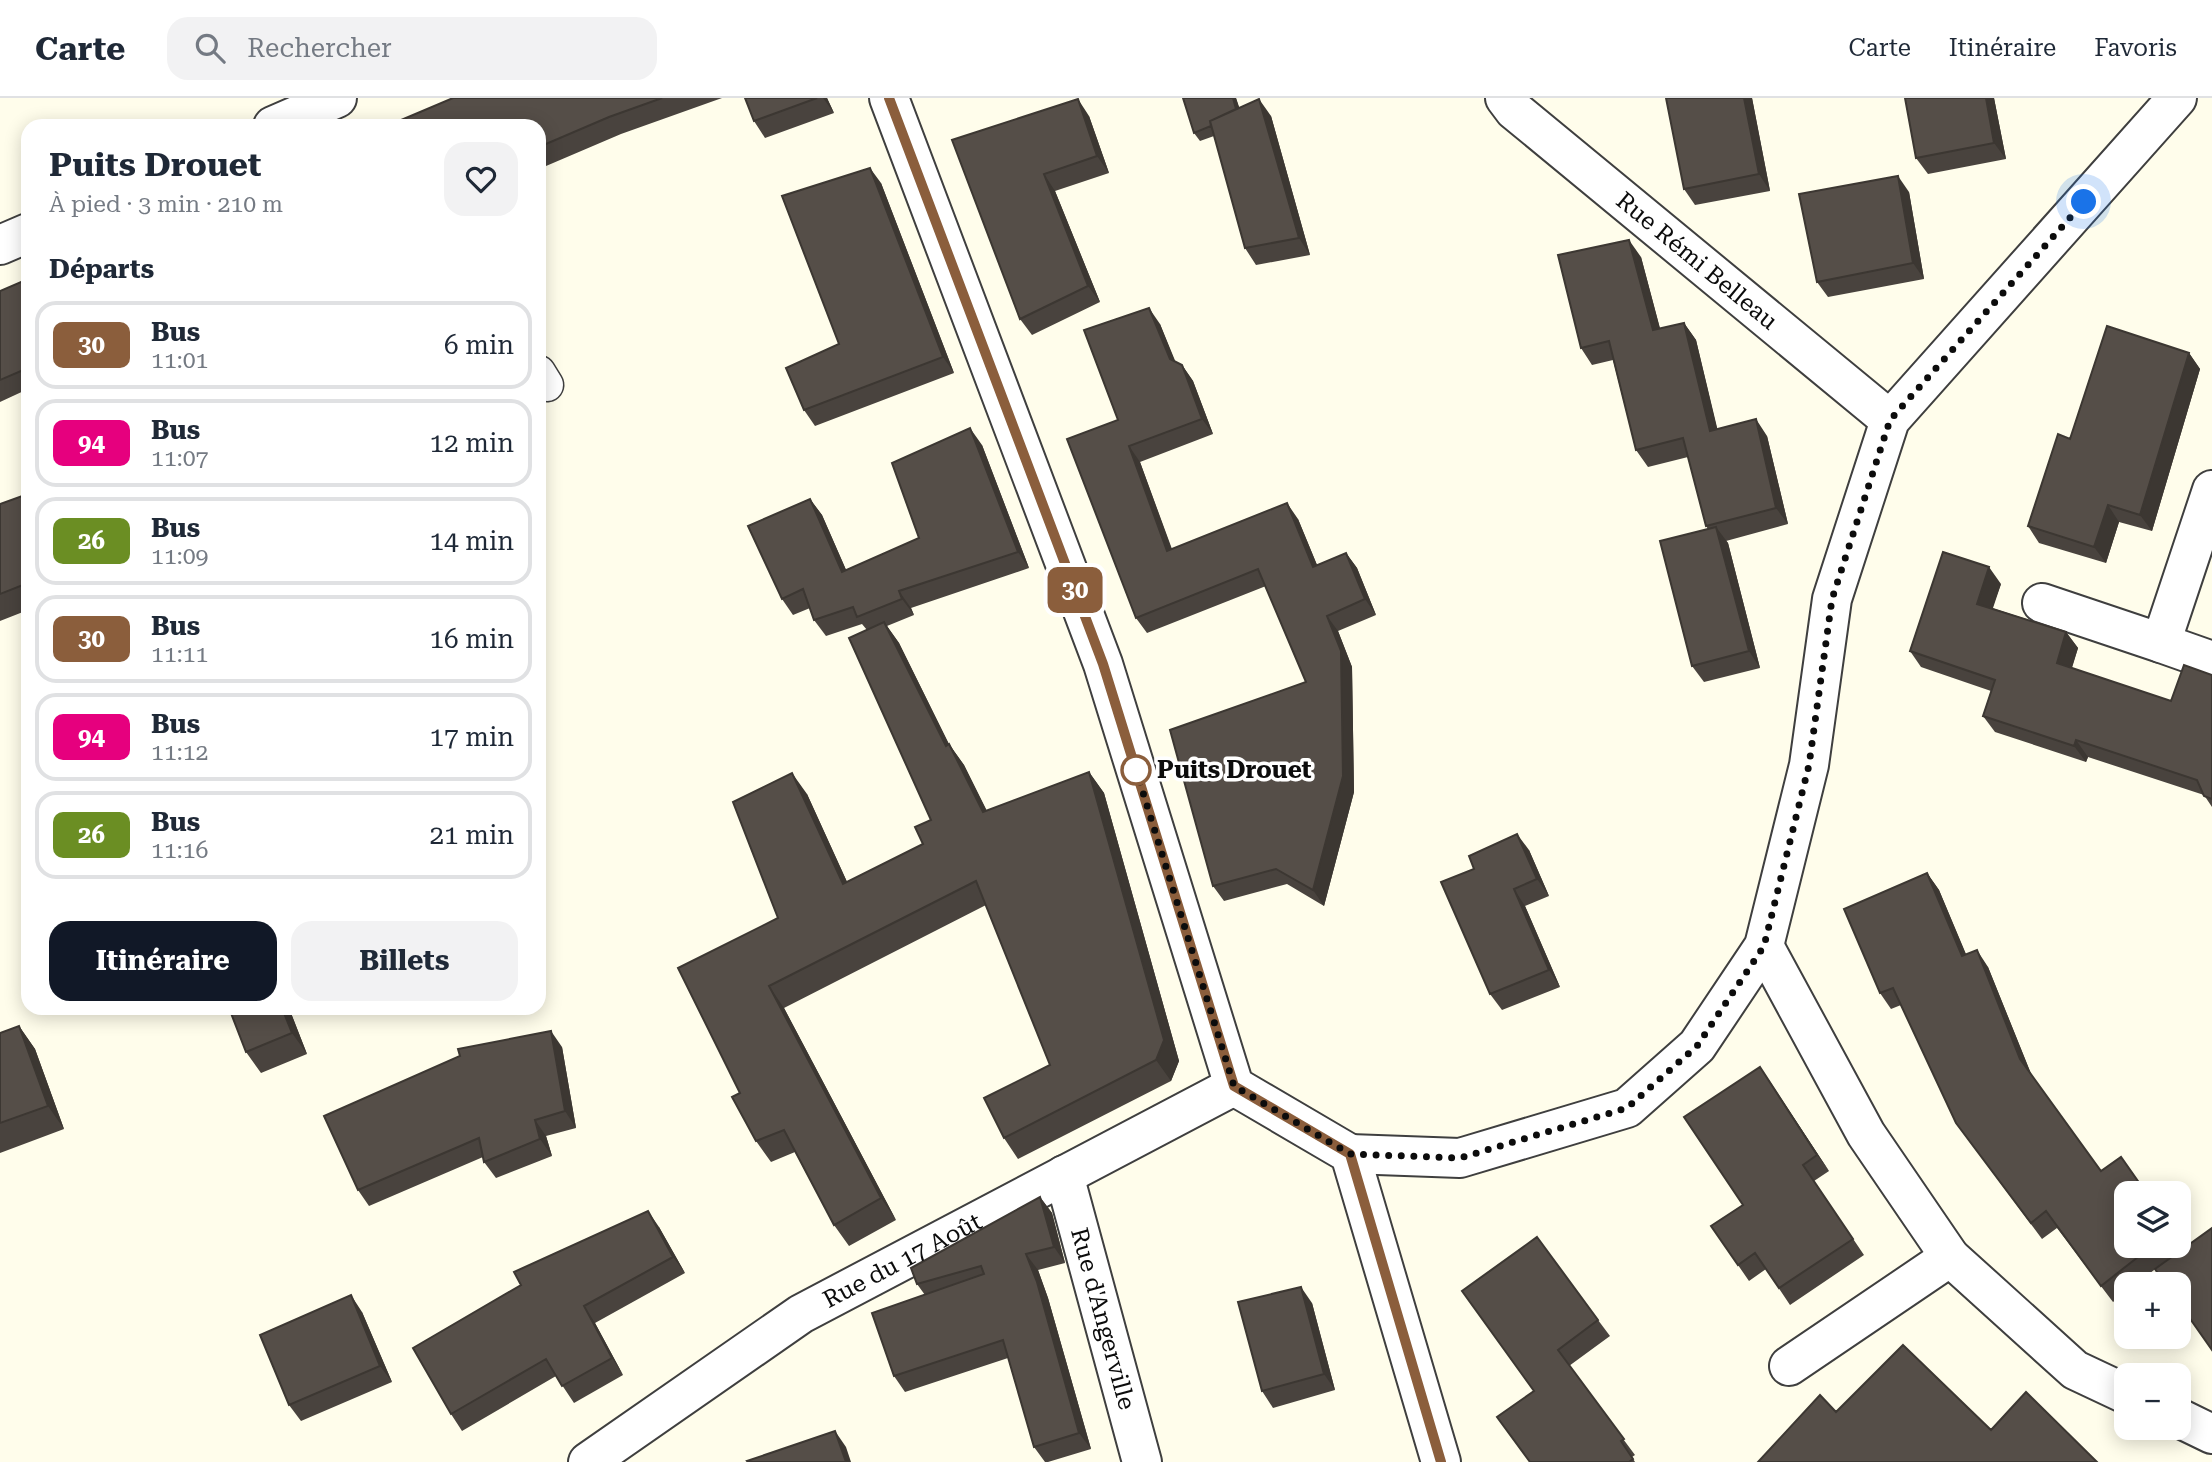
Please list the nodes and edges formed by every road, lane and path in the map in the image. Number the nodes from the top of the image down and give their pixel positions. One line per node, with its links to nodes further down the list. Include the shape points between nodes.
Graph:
1 (337, 98): 5 (street)
2 (889, 98): 14 (street, via 1103,664)
3 (1505, 98): 8 (street, Rue Rémi Belleau, via 1524,119)
4 (2173, 99): 8 (street)
5 (289, 119)
6 (21, 236): 7 (street)
7 (0, 245)
8 (1890, 420): 13 (street, via 1832,599 1809,765)
9 (2212, 490): 11 (street)
10 (2042, 603): 11 (street)
11 (2161, 643): 12 (street)
12 (2212, 661)
13 (1764, 946): 15 (street, via 1697,1046 1627,1108 1460,1158); 17 (street, via 1866,1134)
14 (1234, 1086): 15 (street); 16 (street, Rue du 17 Août)
15 (1350, 1154): 24 (street)
16 (1065, 1175): 22 (street, Rue du 17 Août, via 801,1314); 23 (street, Rue d'Angerville)
17 (1950, 1257): 18 (street); 19 (street, via 2075,1370)
18 (1789, 1366)
19 (2114, 1388)
20 (2191, 1424): 21 (street)
21 (2212, 1434)
22 (588, 1462)
23 (1142, 1462)
24 (1441, 1462)

